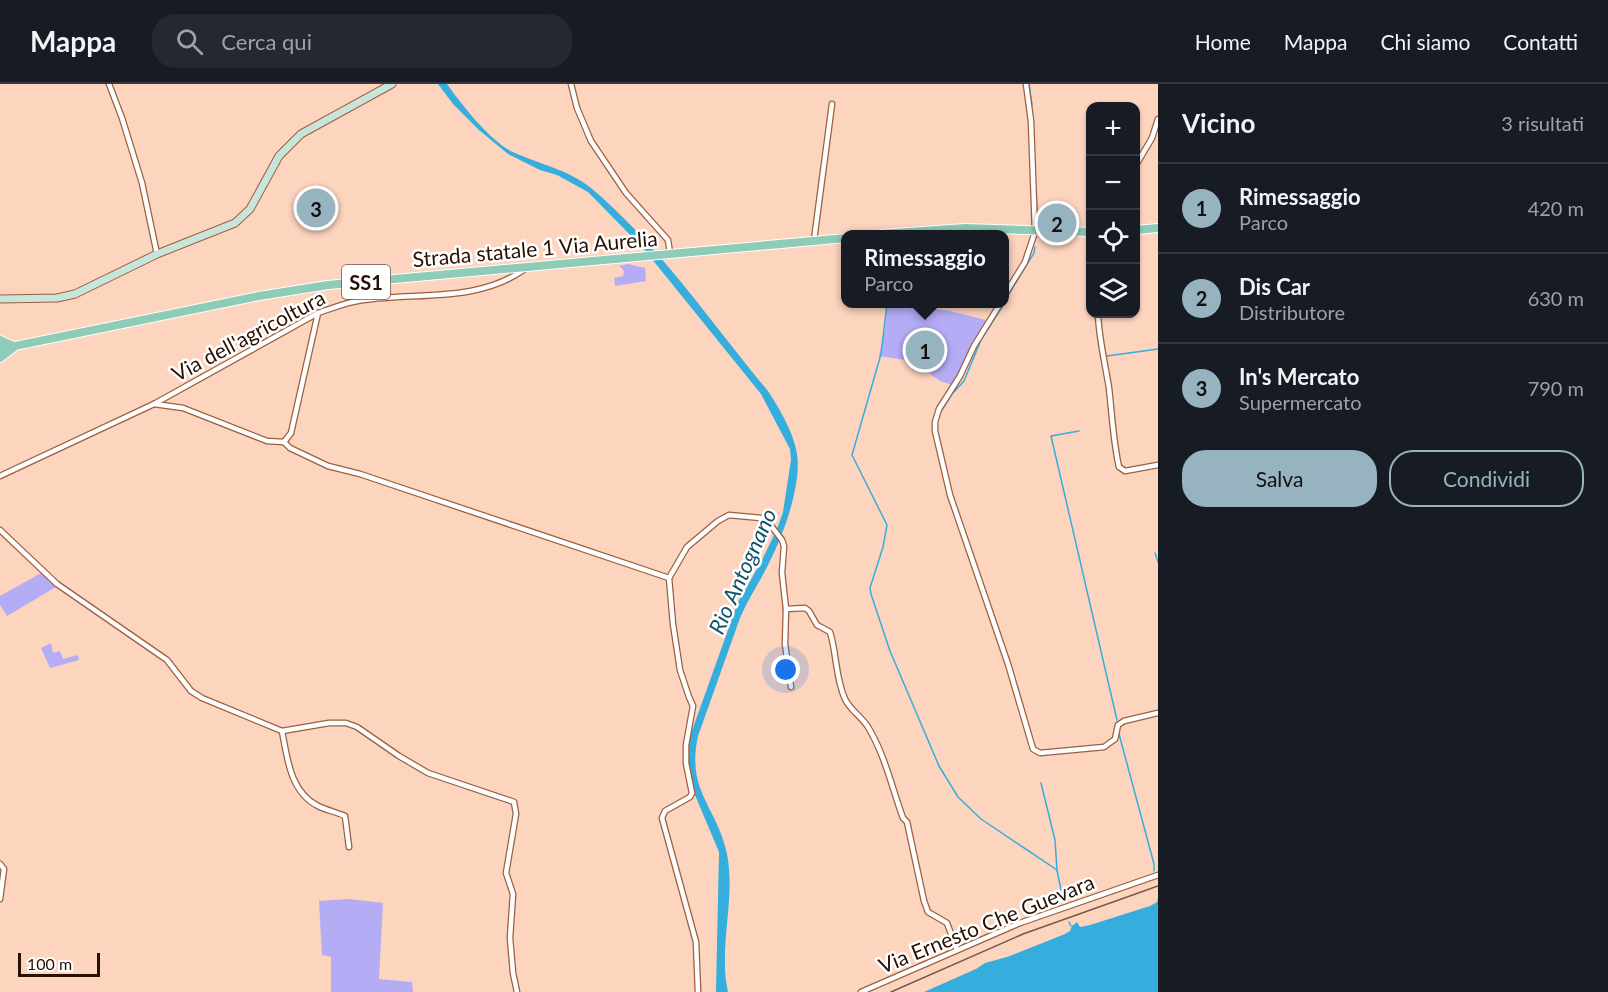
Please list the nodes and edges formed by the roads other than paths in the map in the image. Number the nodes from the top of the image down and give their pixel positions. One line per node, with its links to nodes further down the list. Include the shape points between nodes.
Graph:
1 (109, 84): 17 (street, via 142,183)
2 (393, 84): 17 (street, via 301,134 279,156 250,209 235,223)
3 (571, 84): 18 (street, via 591,141 626,193 668,240)
4 (1026, 84): 13 (street)
5 (832, 104): 16 (street)
6 (1158, 119): 7 (street)
7 (1140, 158)
8 (1158, 228): 11 (main road)
9 (937, 230): 10 (main road)
10 (1000, 230)
11 (1140, 230)
12 (1009, 231): 13 (main road)
13 (1035, 232): 14 (main road); 20 (street, via 1025,262)
14 (1086, 232)
15 (841, 238): 16 (main road, Strada statale 1 Via Aurelia / SS1)
16 (814, 240): 18 (main road, Strada statale 1 Via Aurelia / SS1)
17 (157, 254): 21 (street, via 75,294)
18 (669, 254): 19 (main road, Strada statale 1 Via Aurelia / SS1)
19 (525, 269): 23 (street, Via dell'agricoltura, via 491,286 452,295 362,300); 26 (main road, Strada statale 1 Via Aurelia / SS1, via 500,268 291,291)
20 (1009, 289)
21 (0, 299)
22 (997, 308): 37 (street, via 939,409 935,431 950,495 1034,748 1040,753 1104,747 1115,739 1118,725)
23 (318, 313): 29 (street, Via dell'agricoltura); 30 (street, via 291,433)
24 (1098, 318): 31 (street, via 1120,469)
25 (0, 340): 26 (main road)
26 (14, 347): 27 (main road, SS1); 28 (main road)
27 (0, 349)
28 (0, 358)
29 (154, 404): 30 (street, via 183,408 267,441); 32 (street, Via dell'agricoltura)
30 (284, 442): 34 (street, via 328,466)
31 (1158, 465)
32 (0, 476)
33 (0, 530): 38 (street, via 57,584 167,660 194,694)
34 (669, 578): 35 (street, via 687,547 718,521 729,515 761,518 774,529 784,546); 45 (street, via 680,670 693,706 686,745 692,793 665,811 662,818 696,942)
35 (786, 609): 36 (street, via 785,644); 43 (street, via 805,608 817,625 830,632 844,697 868,726 879,747 907,822 928,912 947,923)
36 (791, 687)
37 (1158, 713)
38 (282, 730): 39 (street, via 296,785 319,807 345,816); 44 (street, via 346,723 428,773 514,802 516,813 506,873 513,894 510,938)
39 (349, 847)
40 (0, 864): 42 (street, via 4,869)
41 (1158, 875): 43 (street, Via Ernesto Che Guevara, via 1020,923)
42 (0, 899)
43 (957, 950): 46 (street, Via Ernesto Che Guevara)
44 (517, 992)
45 (698, 992)
46 (861, 992)

